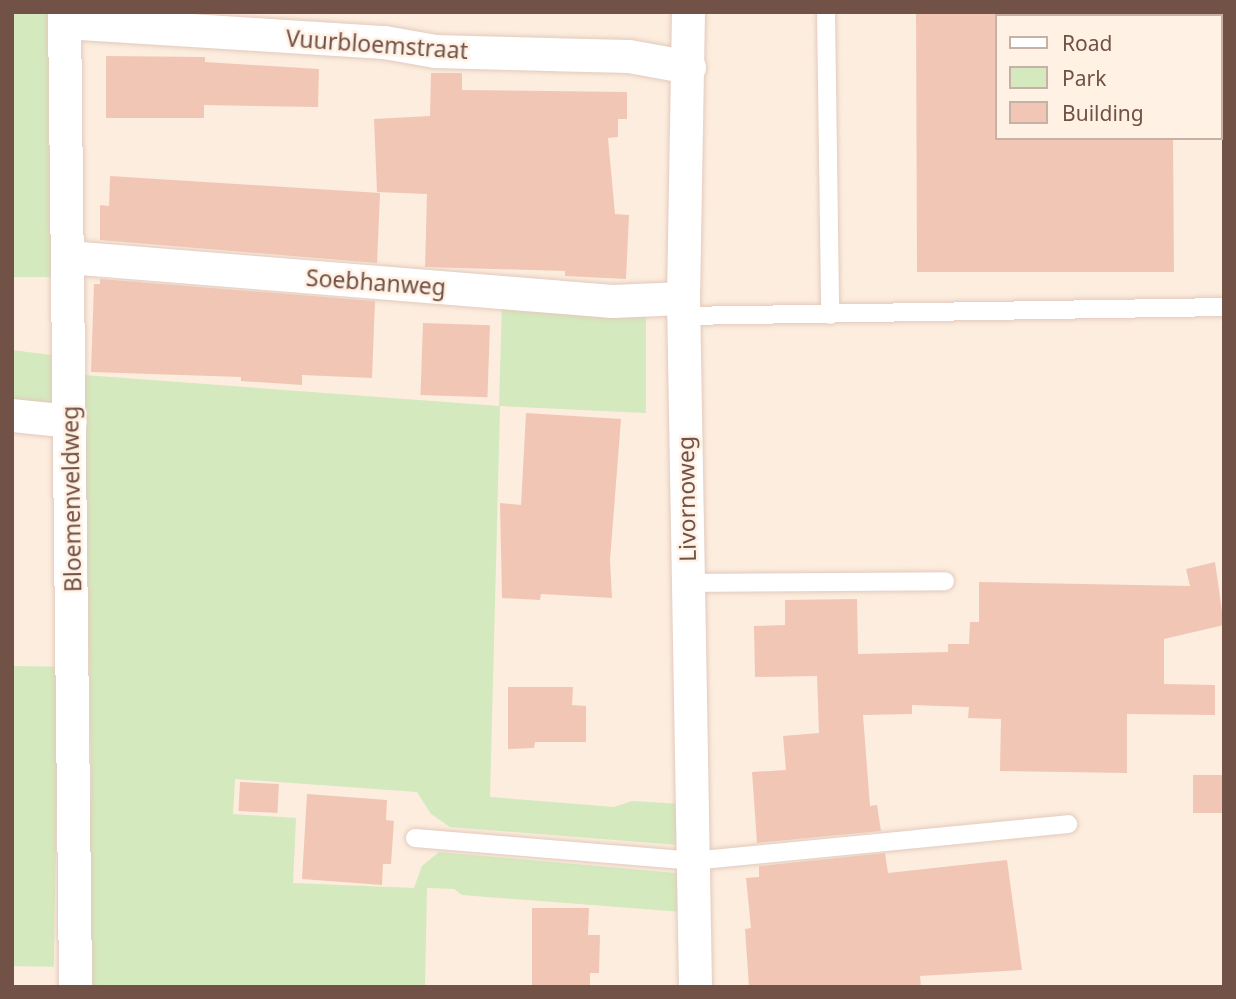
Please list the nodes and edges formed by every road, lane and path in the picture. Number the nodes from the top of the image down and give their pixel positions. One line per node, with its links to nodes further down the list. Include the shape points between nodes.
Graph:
1 (688, 12): 4 (street, Livornoweg)
2 (826, 12): 8 (lane)
3 (64, 17): 4 (street, Vuurbloemstraat, via 384,42 435,51 629,56); 5 (street, Bloemenveldweg)
4 (689, 67): 6 (street, Livornoweg)
5 (68, 257): 6 (street, Soebhanweg); 10 (street, Bloemenveldweg)
6 (683, 307): 8 (lane); 12 (street, Livornoweg)
7 (1224, 307): 8 (lane)
8 (830, 315)
9 (12, 415): 10 (street)
10 (69, 421): 16 (street, Bloemenveldweg)
11 (945, 581): 12 (lane)
12 (687, 583): 15 (street, Livornoweg)
13 (1068, 824): 15 (lane)
14 (415, 838): 15 (lane)
15 (692, 861): 17 (street, Livornoweg)
16 (75, 987)
17 (695, 987)

